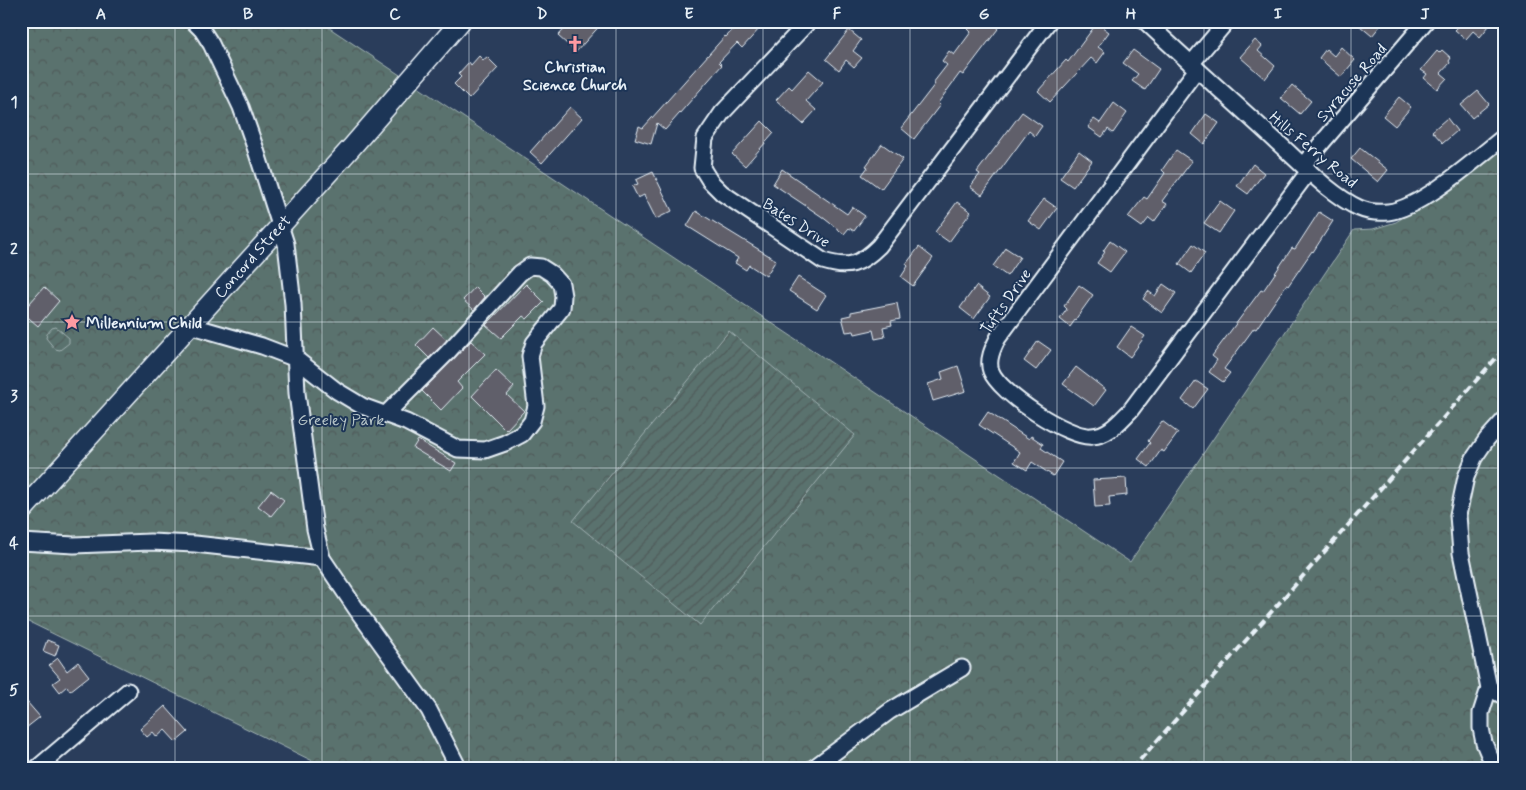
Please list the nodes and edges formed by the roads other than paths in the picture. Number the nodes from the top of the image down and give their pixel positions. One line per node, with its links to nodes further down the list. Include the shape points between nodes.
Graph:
1 (193, 21): 11 (street, via 211,44 241,107)
2 (462, 21): 11 (main road, Concord Street)
3 (809, 21): 4 (street, Bates Drive, via 722,114 705,138 702,168 722,193 823,261 838,266 867,258 878,246)
4 (1049, 21)
5 (1145, 21): 8 (street, Hills Ferry Road)
6 (1227, 21): 8 (street, Tufts Drive)
7 (1426, 21): 10 (street, Syracuse Road)
8 (1194, 67): 10 (street, Hills Ferry Road); 10 (street, Tufts Drive, via 998,338 991,354 990,370 998,384 1061,428 1091,437 1107,432 1130,411)
9 (1505, 136): 10 (street, Hills Ferry Road, via 1432,192 1406,208 1390,212 1359,208)
10 (1306, 168)
11 (280, 224): 12 (main road, Concord Street); 13 (street, via 290,271)
12 (189, 325): 13 (street); 16 (main road, Concord Street)
13 (296, 359): 14 (street, via 337,391 362,406); 18 (street, via 306,464)
14 (386, 414): 14 (street, via 458,448 485,450 522,434 532,421 536,406 530,356 534,343 562,308 561,284 541,267 530,266 520,273)
15 (1505, 419): 20 (street, via 1474,458 1466,477 1458,515 1462,552)
16 (21, 512)
17 (21, 542): 18 (street, via 195,544)
18 (322, 558): 24 (street, via 429,710)
19 (962, 668): 25 (street, via 890,711)
20 (1489, 688): 22 (street); 26 (street, via 1481,713 1481,728)
21 (128, 691): 23 (street)
22 (1505, 697)
23 (36, 769)
24 (459, 769)
25 (812, 769)
26 (1495, 769)

